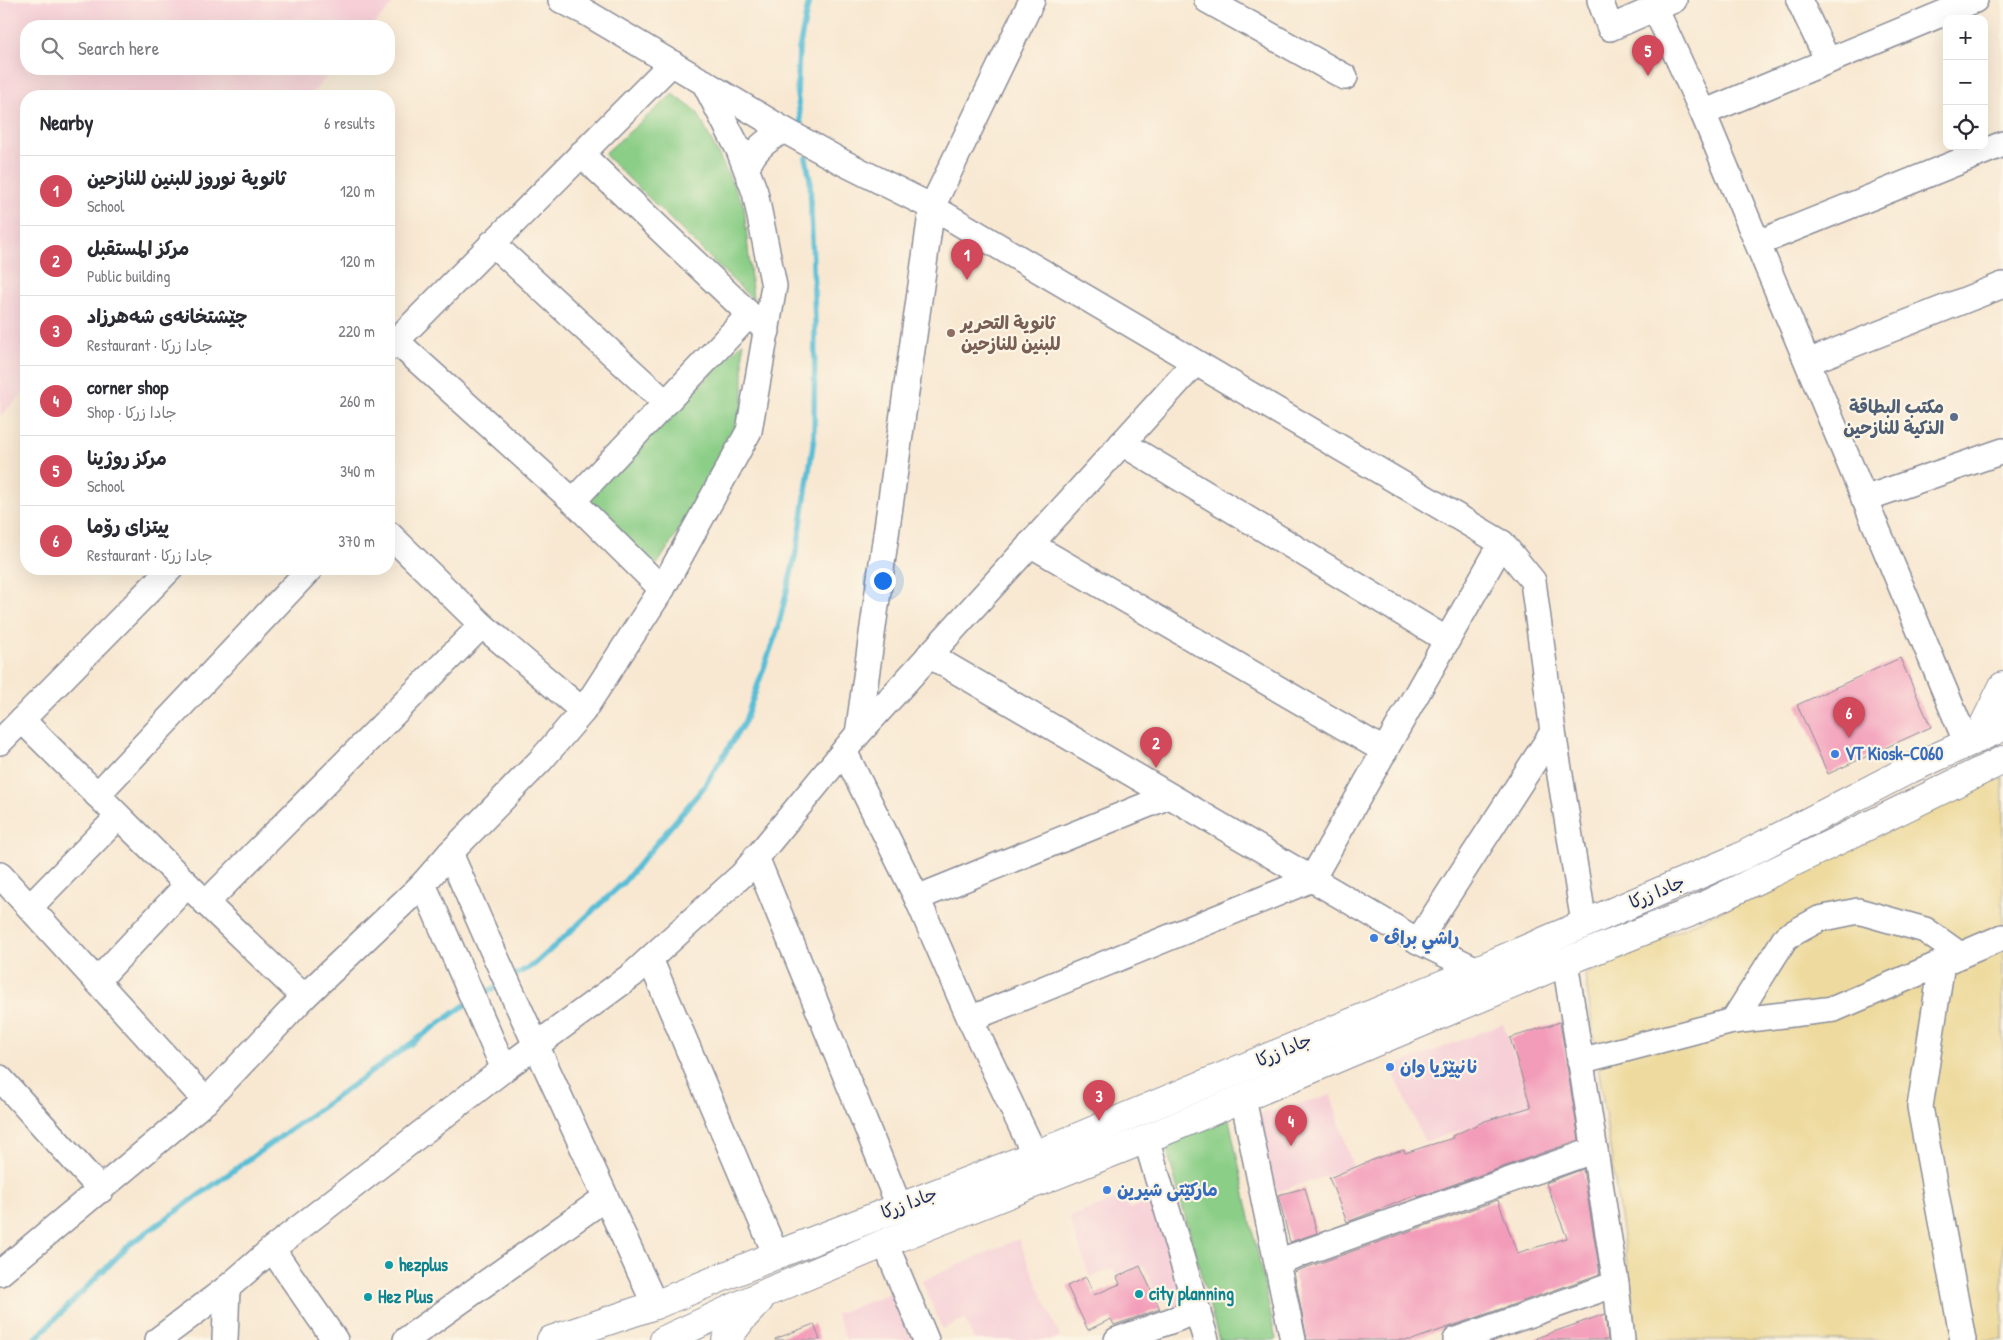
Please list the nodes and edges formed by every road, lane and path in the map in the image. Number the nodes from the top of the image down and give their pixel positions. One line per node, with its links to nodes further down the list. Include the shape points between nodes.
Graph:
1 (561, 0): 9 (street)
2 (1032, 0): 17 (street)
3 (1207, 0): 10 (street)
4 (1600, 0): 7 (street, via 1610,28)
5 (1799, 0): 8 (street)
6 (1963, 2): 8 (street)
7 (1664, 4): 12 (street)
8 (1828, 61): 12 (street)
9 (672, 63): 11 (street); 15 (street)
10 (1345, 77)
11 (704, 82): 13 (street); 16 (street)
12 (1703, 113): 19 (street)
13 (784, 130): 16 (street, via 760,147); 17 (street)
14 (2003, 144): 19 (street)
15 (580, 154): 18 (street); 21 (street)
16 (747, 168): 21 (street, via 774,286)
17 (932, 208): 25 (street); 47 (street)
18 (492, 243): 22 (street); 26 (street)
19 (1758, 243): 24 (street)
20 (2003, 285): 24 (street)
21 (758, 323): 26 (street); 36 (street, via 749,431)
22 (395, 342)
23 (395, 348): 30 (street)
24 (1808, 362): 29 (street)
25 (1195, 363): 27 (street); 32 (street)
26 (666, 403): 30 (street)
27 (1122, 443): 33 (street); 38 (street)
28 (2003, 452): 29 (street)
29 (1864, 499): 45 (street)
30 (573, 501): 36 (street)
31 (395, 540): 37 (street)
32 (1502, 543): 38 (street); 44 (street, via 1533,581)
33 (1030, 544): 39 (street); 48 (street)
34 (164, 575): 42 (street)
35 (304, 575): 50 (street)
36 (662, 589): 41 (street)
37 (482, 625): 41 (street); 60 (street)
38 (1447, 640): 48 (street)
39 (929, 655): 47 (street); 51 (street)
40 (2003, 686): 45 (main road)
41 (583, 711): 53 (street, via 541,760)
42 (22, 720): 46 (street); 50 (street)
43 (2003, 727): 45 (main road, جادا زرکا)
44 (1553, 732): 62 (street); 64 (street)
45 (1972, 741): 62 (main road, جادا زرکا, via 1740,856)
46 (0, 742)
47 (851, 742): 54 (street); 59 (street)
48 (1385, 751): 56 (street)
49 (2003, 760): 67 (main road, جادا زرکا, via 1689,913)
50 (96, 795): 52 (street)
51 (1169, 796): 56 (street); 59 (street)
52 (118, 817): 57 (street); 61 (street)
53 (450, 853): 58 (street); 73 (street)
54 (756, 857): 65 (street, via 742,874); 84 (street)
55 (0, 875): 61 (street)
56 (1312, 879): 64 (street); 71 (street)
57 (187, 884): 60 (street); 69 (street)
58 (423, 884): 70 (street); 75 (street)
59 (918, 898): 71 (street)
60 (206, 903): 70 (street)
61 (30, 907): 69 (street)
62 (1584, 923): 68 (main road, جادا زرکا)
63 (2003, 937): 66 (street)
64 (1418, 940): 68 (street)
65 (650, 959): 73 (street, via 632,976); 87 (street)
66 (1951, 959): 72 (street, via 1834,1009); 72 (street, via 1926,930 1858,912 1819,919 1786,937); 109 (street, via 1920,1107)
67 (1565, 962): 74 (street); 77 (main road, جادا زرکا)
68 (1477, 970): 81 (main road, جادا زرکا)
69 (97, 981): 78 (street)
70 (304, 997): 78 (street)
71 (970, 1019): 81 (street)
72 (1733, 1021): 74 (street)
73 (537, 1045): 75 (street); 83 (street)
74 (1580, 1061): 80 (street)
75 (504, 1069): 86 (street)
76 (0, 1078): 82 (street)
77 (1242, 1098): 79 (main road, جادا زرکا); 88 (street)
78 (206, 1101): 82 (street)
79 (1146, 1139): 85 (main road, جادا زرکا); 94 (street)
80 (1595, 1150): 88 (street); 90 (street)
81 (1035, 1155): 84 (main road, جادا زرکا)
82 (100, 1190): 89 (street)
83 (605, 1198): 93 (street); 99 (street)
84 (899, 1206): 87 (main road, جادا زرکا)
85 (885, 1243): 92 (main road, جادا زرکا); 103 (street)
86 (272, 1249): 91 (street); 98 (street)
87 (776, 1255): 93 (main road, جادا زرکا)
88 (1277, 1262): 106 (street)
89 (0, 1273)
90 (1616, 1284): 107 (street); 108 (street)
91 (226, 1288): 96 (street); 97 (street)
92 (768, 1292): 101 (main road, جادا زرکا); 102 (main road)
93 (655, 1305): 95 (main road, جادا زرکا); 101 (main road)
94 (1198, 1311): 104 (street); 105 (street)
95 (609, 1332): 100 (main road, جادا زرکا)
96 (158, 1340)
97 (225, 1340)
98 (335, 1340)
99 (406, 1340)
100 (551, 1340)
101 (664, 1340)
102 (726, 1340)
103 (926, 1340)
104 (1116, 1340)
105 (1206, 1340)
106 (1293, 1340)
107 (1456, 1340)
108 (1622, 1340)
109 (1963, 1340)

